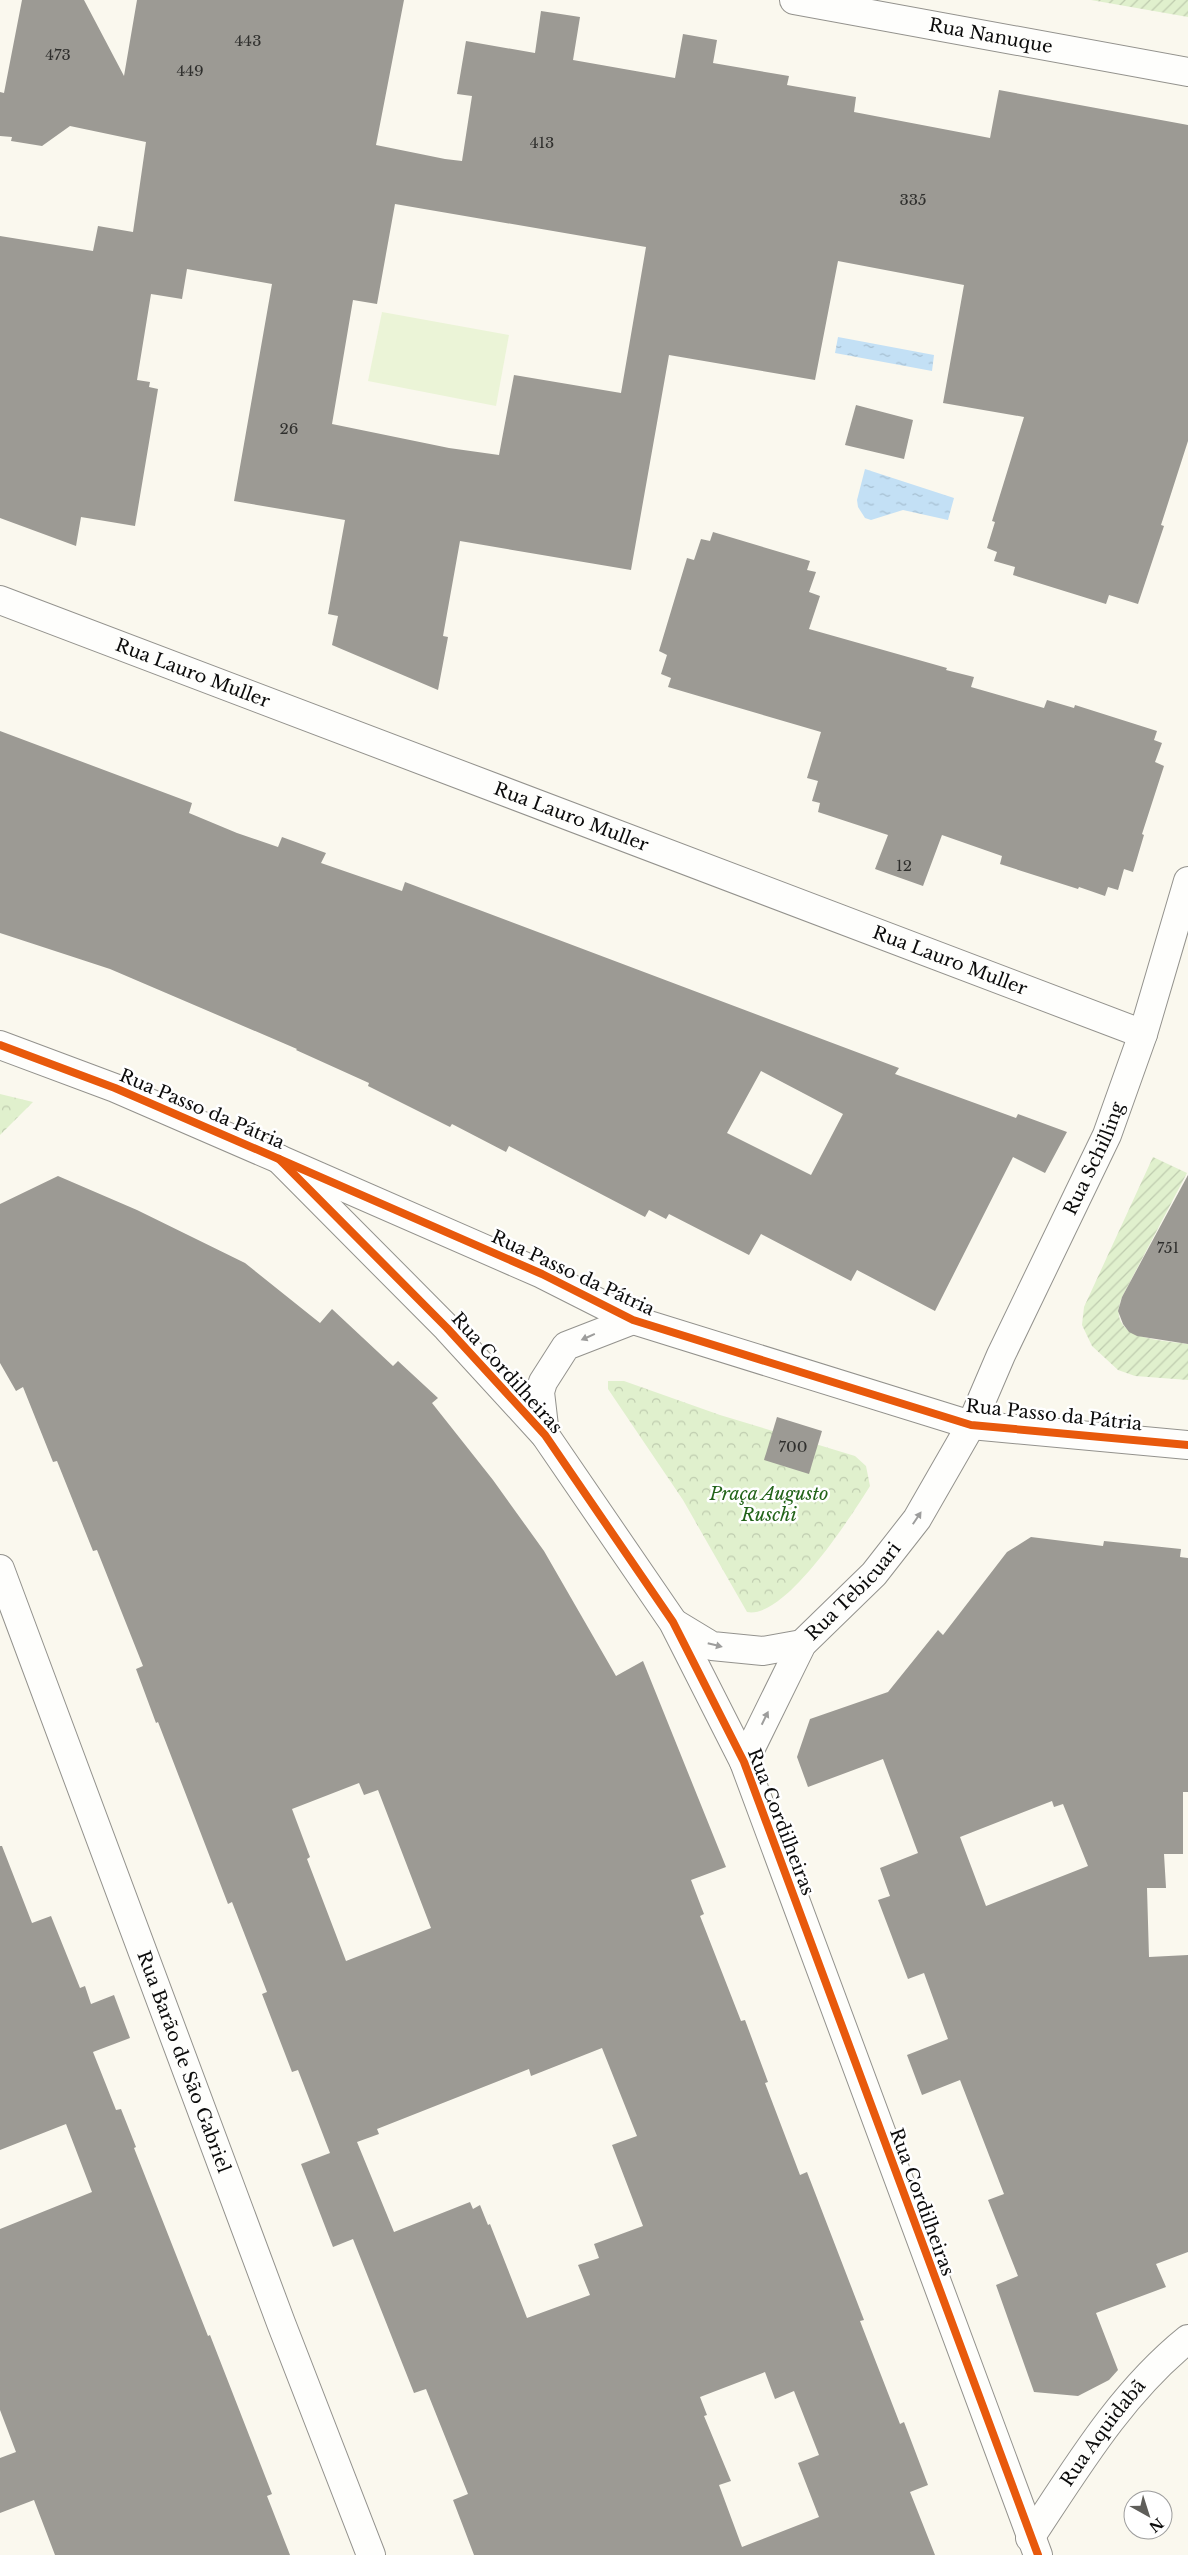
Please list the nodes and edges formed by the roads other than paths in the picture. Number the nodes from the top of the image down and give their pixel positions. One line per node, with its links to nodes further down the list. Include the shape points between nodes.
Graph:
1 (794, 0): 2 (street, Rua Nanuque)
2 (1188, 72)
3 (0, 600): 5 (street, Rua Lauro Muller)
4 (1188, 881): 5 (street, Rua Schilling)
5 (1143, 1034): 9 (street, Rua Schilling, via 1107,1136 1001,1355)
6 (0, 1046): 7 (street, Rua Passo da Pátria, via 114,1088)
7 (279, 1159): 8 (street, Rua Passo da Pátria, via 542,1274); 10 (street, Rua Cordilheiras, via 447,1328)
8 (634, 1320): 9 (street, Rua Passo da Pátria); 10 (street, one-way to 10, via 566,1346 540,1392)
9 (971, 1425): 11 (street, Rua Passo da Pátria); 14 (street, Rua Tebicuari, one-way to 9, via 874,1574 910,1527)
10 (545, 1435): 13 (street, Rua Cordilheiras)
11 (1188, 1445)
12 (0, 1569): 18 (street, Rua Barão de São Gabriel, via 281,2324)
13 (673, 1622): 14 (street, Rua Cordilheiras, one-way to 14, via 712,1646 763,1651); 15 (street, Rua Cordilheiras)
14 (802, 1644): 15 (street, Rua Tebicuari, one-way to 14)
15 (744, 1762): 17 (street, Rua Cordilheiras)
16 (1188, 2339): 17 (street, Rua Aquidabã, via 1167,2355 1107,2421)
17 (1034, 2546)
18 (371, 2555)

